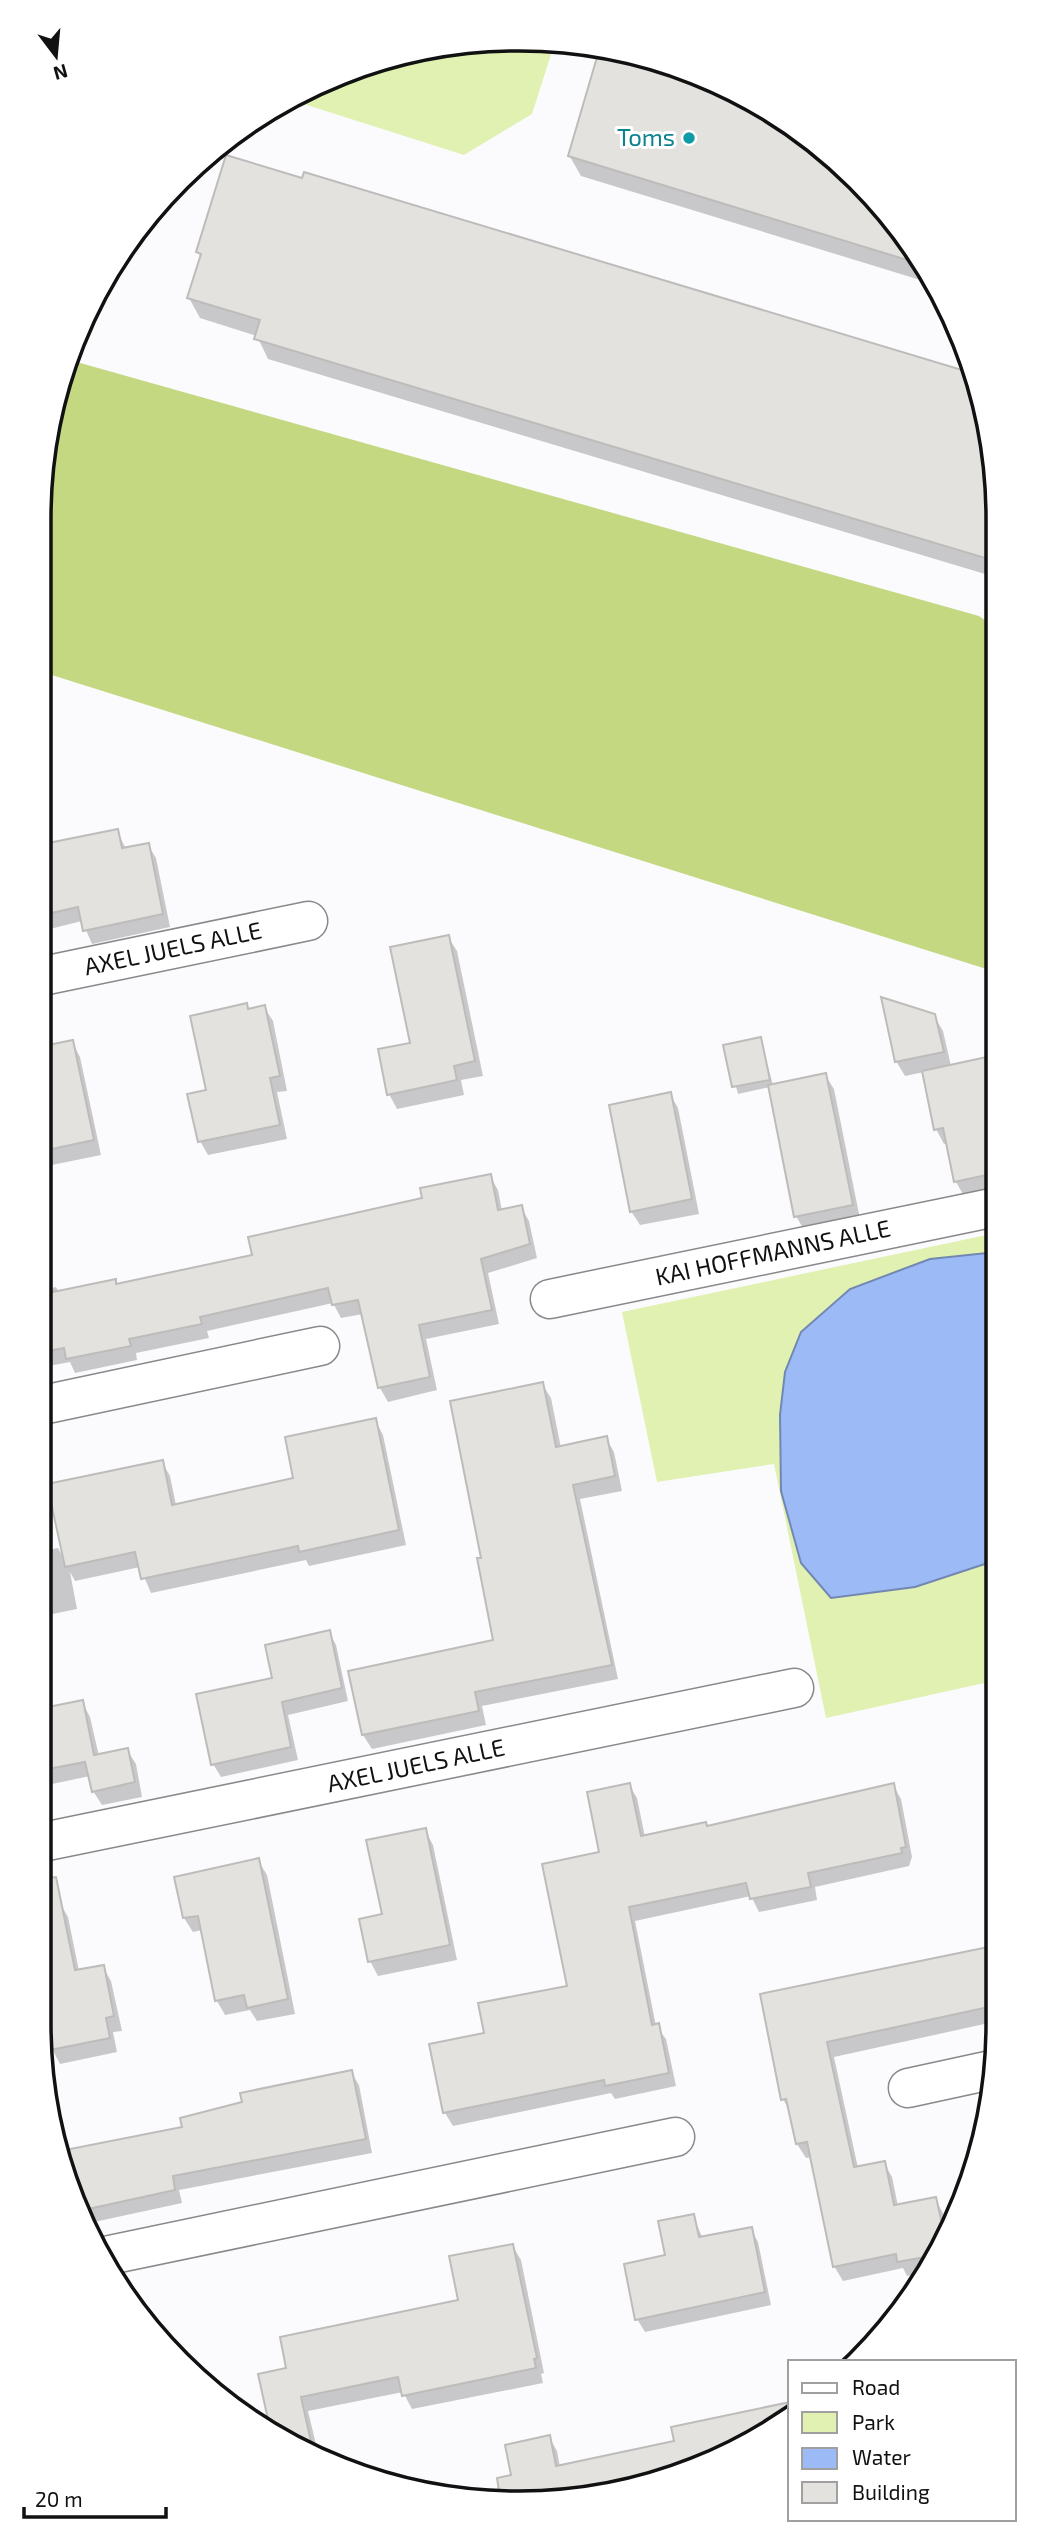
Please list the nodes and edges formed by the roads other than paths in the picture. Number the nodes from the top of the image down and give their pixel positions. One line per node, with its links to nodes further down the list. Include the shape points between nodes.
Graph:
1 (308, 921): 2 (street, AXEL JUELS ALLE)
2 (51, 974)
3 (986, 1208): 4 (street, KAI HOFFMANNS ALLE)
4 (550, 1299)
5 (320, 1346): 6 (street)
6 (51, 1403)
7 (794, 1688): 8 (street, AXEL JUELS ALLE)
8 (51, 1840)
9 (983, 2072): 10 (street)
10 (908, 2088)
11 (675, 2137): 12 (street)
12 (112, 2255)

